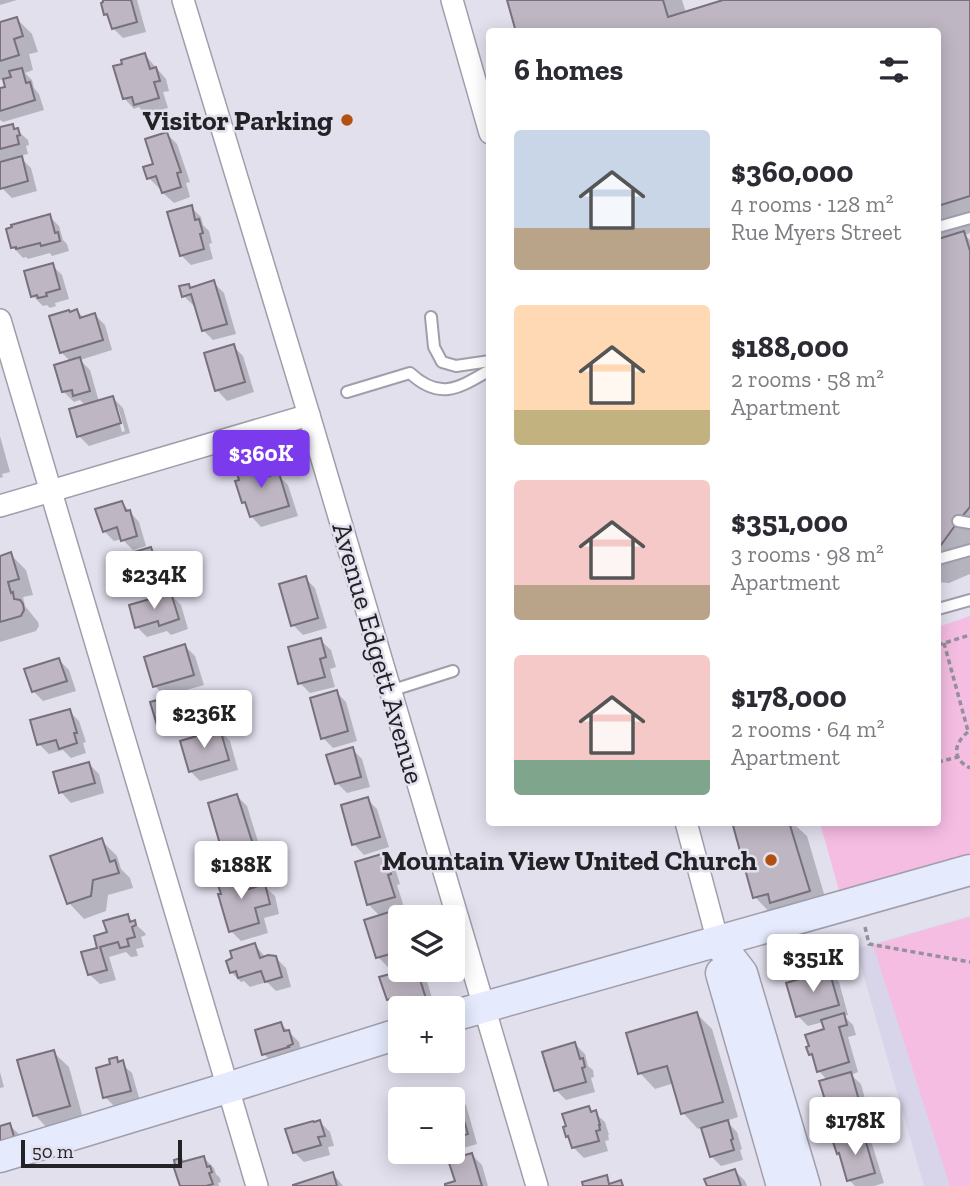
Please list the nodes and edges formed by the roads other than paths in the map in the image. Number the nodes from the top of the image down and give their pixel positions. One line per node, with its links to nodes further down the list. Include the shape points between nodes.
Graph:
1 (183, 0): 11 (street, Avenue Edgett Avenue)
2 (452, 0): 3 (street)
3 (486, 119)
4 (970, 218): 5 (lane)
5 (941, 227)
6 (431, 317): 8 (lane, via 433,347 442,362 456,366)
7 (0, 320): 12 (street)
8 (486, 362)
9 (486, 372): 10 (lane, via 447,390 420,383 410,373)
10 (347, 392)
11 (309, 415): 12 (street); 21 (street, Avenue Edgett Avenue)
12 (50, 491): 13 (street); 28 (street)
13 (0, 506)
14 (958, 521): 15 (lane)
15 (970, 523)
16 (970, 550): 17 (lane)
17 (941, 558)
18 (970, 600): 19 (lane)
19 (941, 608)
20 (453, 671): 21 (lane)
21 (390, 691): 25 (street, Avenue Edgett Avenue)
22 (687, 826): 24 (street)
23 (970, 870): 24 (street)
24 (718, 942): 25 (street); 32 (street, via 721,977); 33 (street, via 741,973)
25 (484, 1007): 26 (street); 31 (street, Avenue Edgett Avenue)
26 (465, 1013)
27 (388, 1037): 28 (street)
28 (227, 1088): 29 (street); 30 (street)
29 (0, 1157)
30 (257, 1186)
31 (537, 1186)
32 (782, 1186)
33 (805, 1186)

